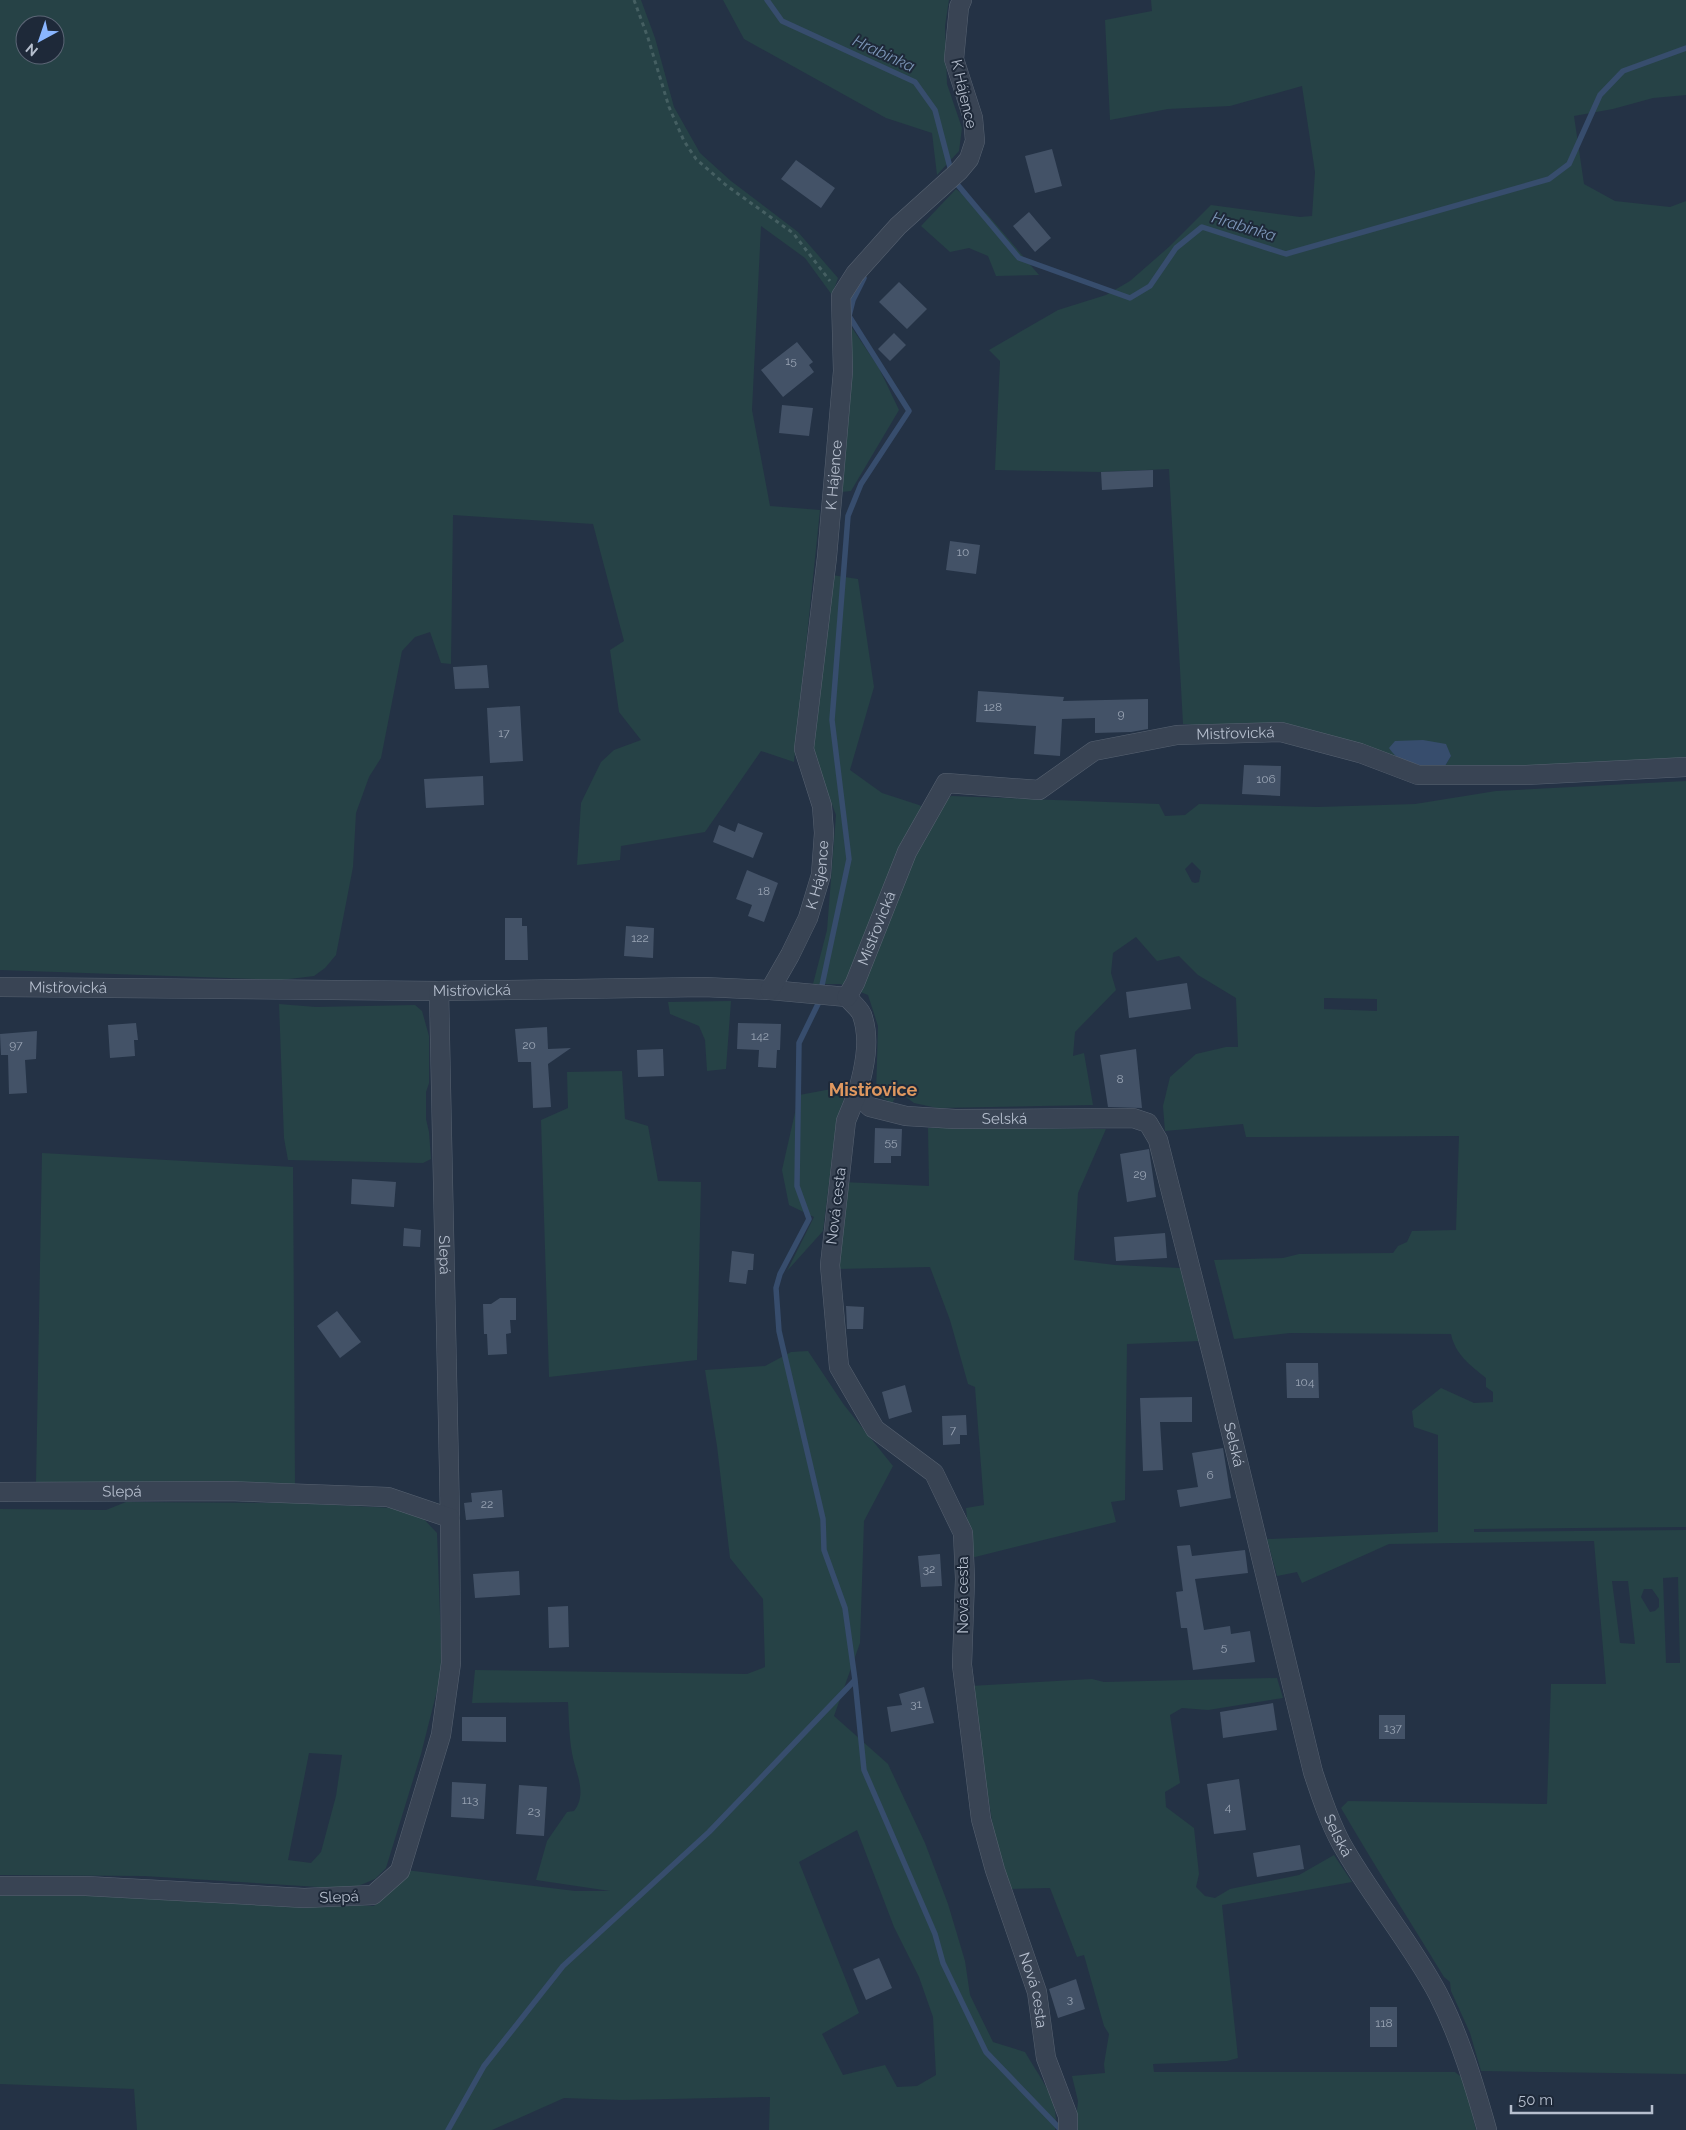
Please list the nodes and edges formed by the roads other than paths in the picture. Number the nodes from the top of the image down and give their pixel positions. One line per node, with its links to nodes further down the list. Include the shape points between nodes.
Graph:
1 (962, 0): 4 (street, K Hájence, via 954,59 973,118 975,141 969,160 898,226 855,274 842,296 843,371 827,557 804,749 822,806 821,875 808,918)
2 (1686, 767): 6 (street, Mistřovická, via 1526,775 1418,775 1360,753 1281,732 1176,735 1094,751 1039,790 946,783 907,852 855,983)
3 (0, 987): 5 (street, Mistřovická)
4 (770, 990): 5 (street, Mistřovická); 6 (street, Mistřovická)
5 (439, 991): 9 (street, Slepá)
6 (830, 996): 7 (street, via 862,1014 866,1040 864,1069)
7 (857, 1094): 11 (street, Nová cesta, via 846,1121 830,1265 839,1367 875,1428 934,1473 963,1532 962,1665 981,1819 1037,1992 1046,2058 1068,2116); 12 (street, Selská, via 870,1107 906,1116 955,1119 1133,1118 1148,1123 1158,1140 1313,1772 1326,1811 1340,1842 1438,1995 1472,2079)
8 (0, 1492): 9 (street, Slepá, via 228,1491 388,1497)
9 (450, 1518): 10 (street, Slepá, via 451,1663 441,1736 400,1871 373,1895 304,1898 86,1886)
10 (0, 1886)
11 (1068, 2130)
12 (1487, 2130)

